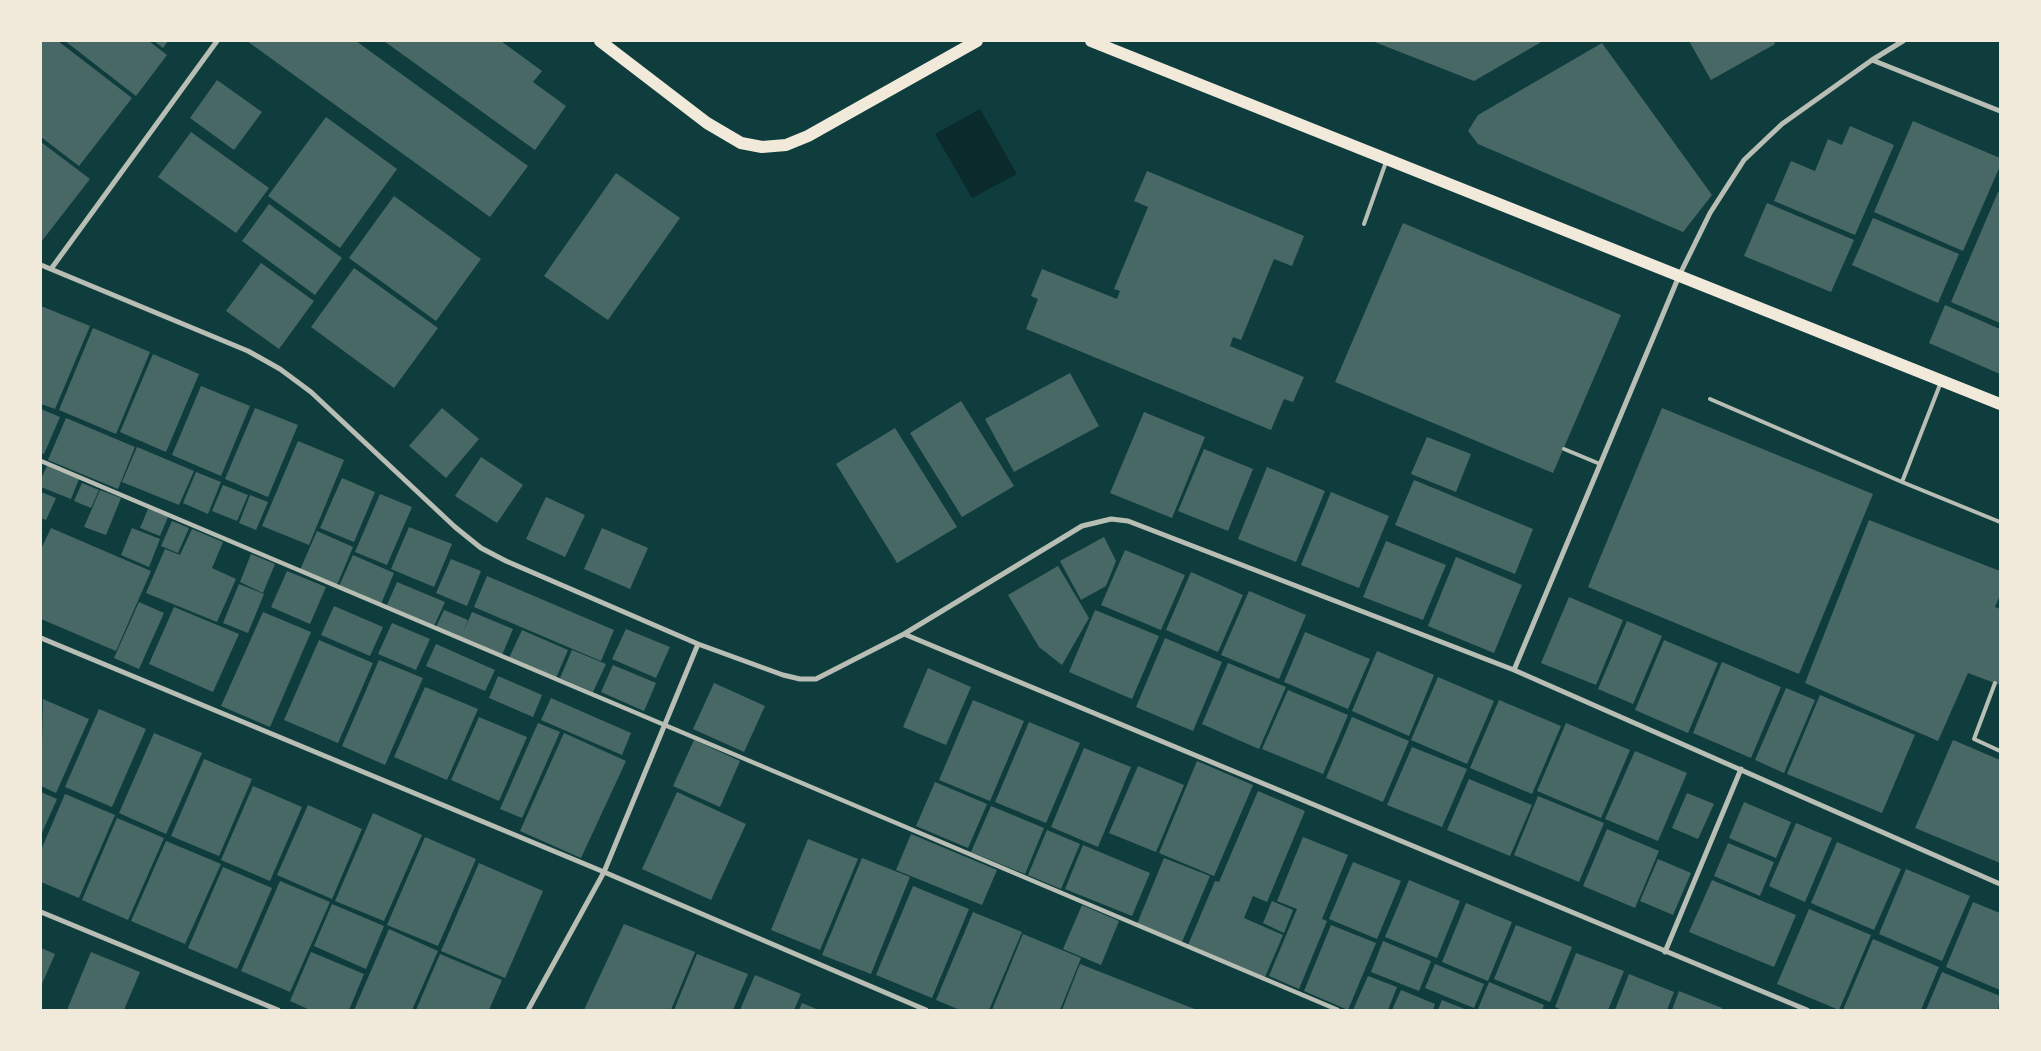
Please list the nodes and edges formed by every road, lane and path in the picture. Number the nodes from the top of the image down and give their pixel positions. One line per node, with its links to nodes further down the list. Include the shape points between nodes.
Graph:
1 (218, 41): 11 (street)
2 (600, 41): 3 (main road, via 707,123 741,143 762,147 786,146 808,136)
3 (977, 41)
4 (1091, 41): 8 (main road)
5 (1902, 41): 6 (street)
6 (1872, 60): 7 (street); 12 (street, via 1782,124 1744,160 1710,213)
7 (2000, 111)
8 (1387, 160): 9 (lane); 12 (main road)
9 (1364, 224)
10 (41, 265): 11 (street)
11 (51, 268): 23 (street, via 248,352 280,369 311,392 481,548)
12 (1679, 276): 13 (main road); 18 (street)
13 (1942, 381): 15 (main road); 19 (lane)
14 (1710, 399): 19 (lane)
15 (2000, 404)
16 (1564, 448): 18 (lane)
17 (41, 461): 26 (street)
18 (1600, 464): 24 (street)
19 (1902, 482): 20 (lane)
20 (2000, 522)
21 (904, 634): 23 (street, via 816,679 800,680); 24 (street, via 1082,526 1111,519 1143,526); 32 (street)
22 (41, 638): 29 (street)
23 (698, 644): 26 (street)
24 (1514, 670): 28 (street)
25 (1995, 683): 27 (lane, via 1974,739)
26 (665, 726): 29 (street); 36 (street)
27 (2000, 751)
28 (1741, 769): 30 (street); 32 (street)
29 (604, 872): 34 (street); 35 (street)
30 (2000, 884)
31 (41, 912): 33 (street)
32 (1665, 952): 37 (street)
33 (278, 1010)
34 (528, 1010)
35 (926, 1010)
36 (1338, 1010)
37 (1807, 1010)

